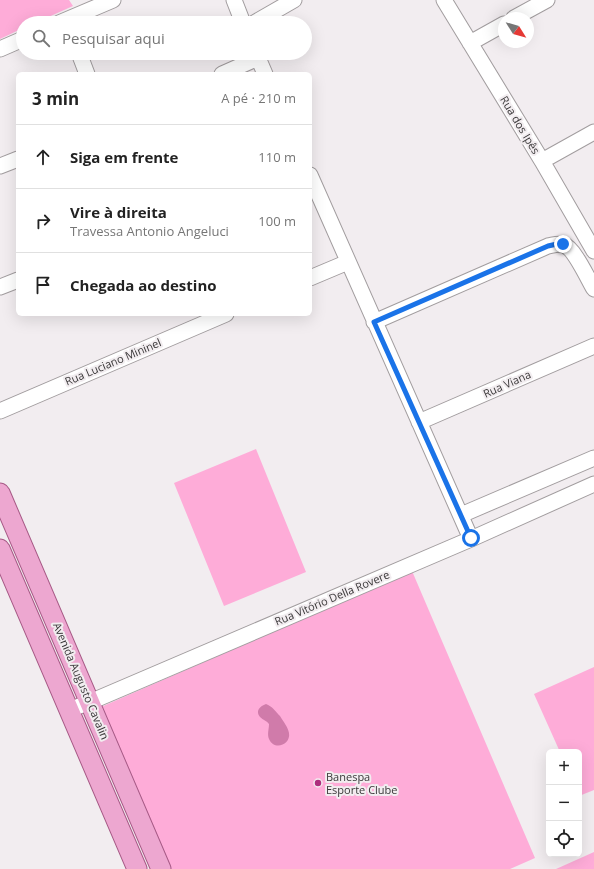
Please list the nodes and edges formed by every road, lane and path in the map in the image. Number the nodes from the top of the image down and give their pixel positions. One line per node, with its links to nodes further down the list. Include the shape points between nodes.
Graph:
1 (113, 0): 7 (street)
2 (234, 0): 8 (street)
3 (294, 0): 9 (street)
4 (444, 0): 12 (street, Rua dos Ipês)
5 (547, 0): 6 (street)
6 (525, 12)
7 (77, 16)
8 (240, 16)
9 (266, 16)
10 (498, 27): 12 (street)
11 (16, 42): 13 (street)
12 (470, 43): 22 (street, Rua dos Ipês)
13 (0, 49)
14 (82, 60): 17 (street)
15 (249, 60): 18 (street)
16 (259, 60): 19 (street)
17 (87, 72)
18 (226, 72)
19 (264, 72)
20 (594, 132): 22 (street)
21 (16, 160): 23 (street)
22 (542, 161): 25 (street, Rua dos Ipês)
23 (0, 166)
24 (312, 180): 26 (street)
25 (594, 251)
26 (348, 262): 27 (street); 33 (street)
27 (312, 277)
28 (16, 281): 29 (street)
29 (0, 287)
30 (594, 289): 33 (street, via 573,252 563,244 557,244)
31 (216, 316): 32 (street, Rua Luciano Mininel)
32 (192, 321): 35 (street, Rua Luciano Mininel)
33 (374, 322): 36 (street)
34 (594, 346): 36 (street, Rua Viana)
35 (0, 411)
36 (419, 422): 40 (street)
37 (594, 458): 40 (street)
38 (594, 484): 41 (street, Rua Vitório Della Rovere)
39 (0, 493): 43 (main road, Avenida Augusto Cavalin)
40 (461, 515): 41 (street)
41 (471, 538): 43 (street, Rua Vitório Della Rovere)
42 (0, 549): 44 (main road, Avenida Augusto Cavalin)
43 (90, 702): 44 (street, Rua Vitório Della Rovere); 46 (main road, Avenida Augusto Cavalin)
44 (69, 710): 45 (main road, Avenida Augusto Cavalin)
45 (137, 869)
46 (161, 869)

